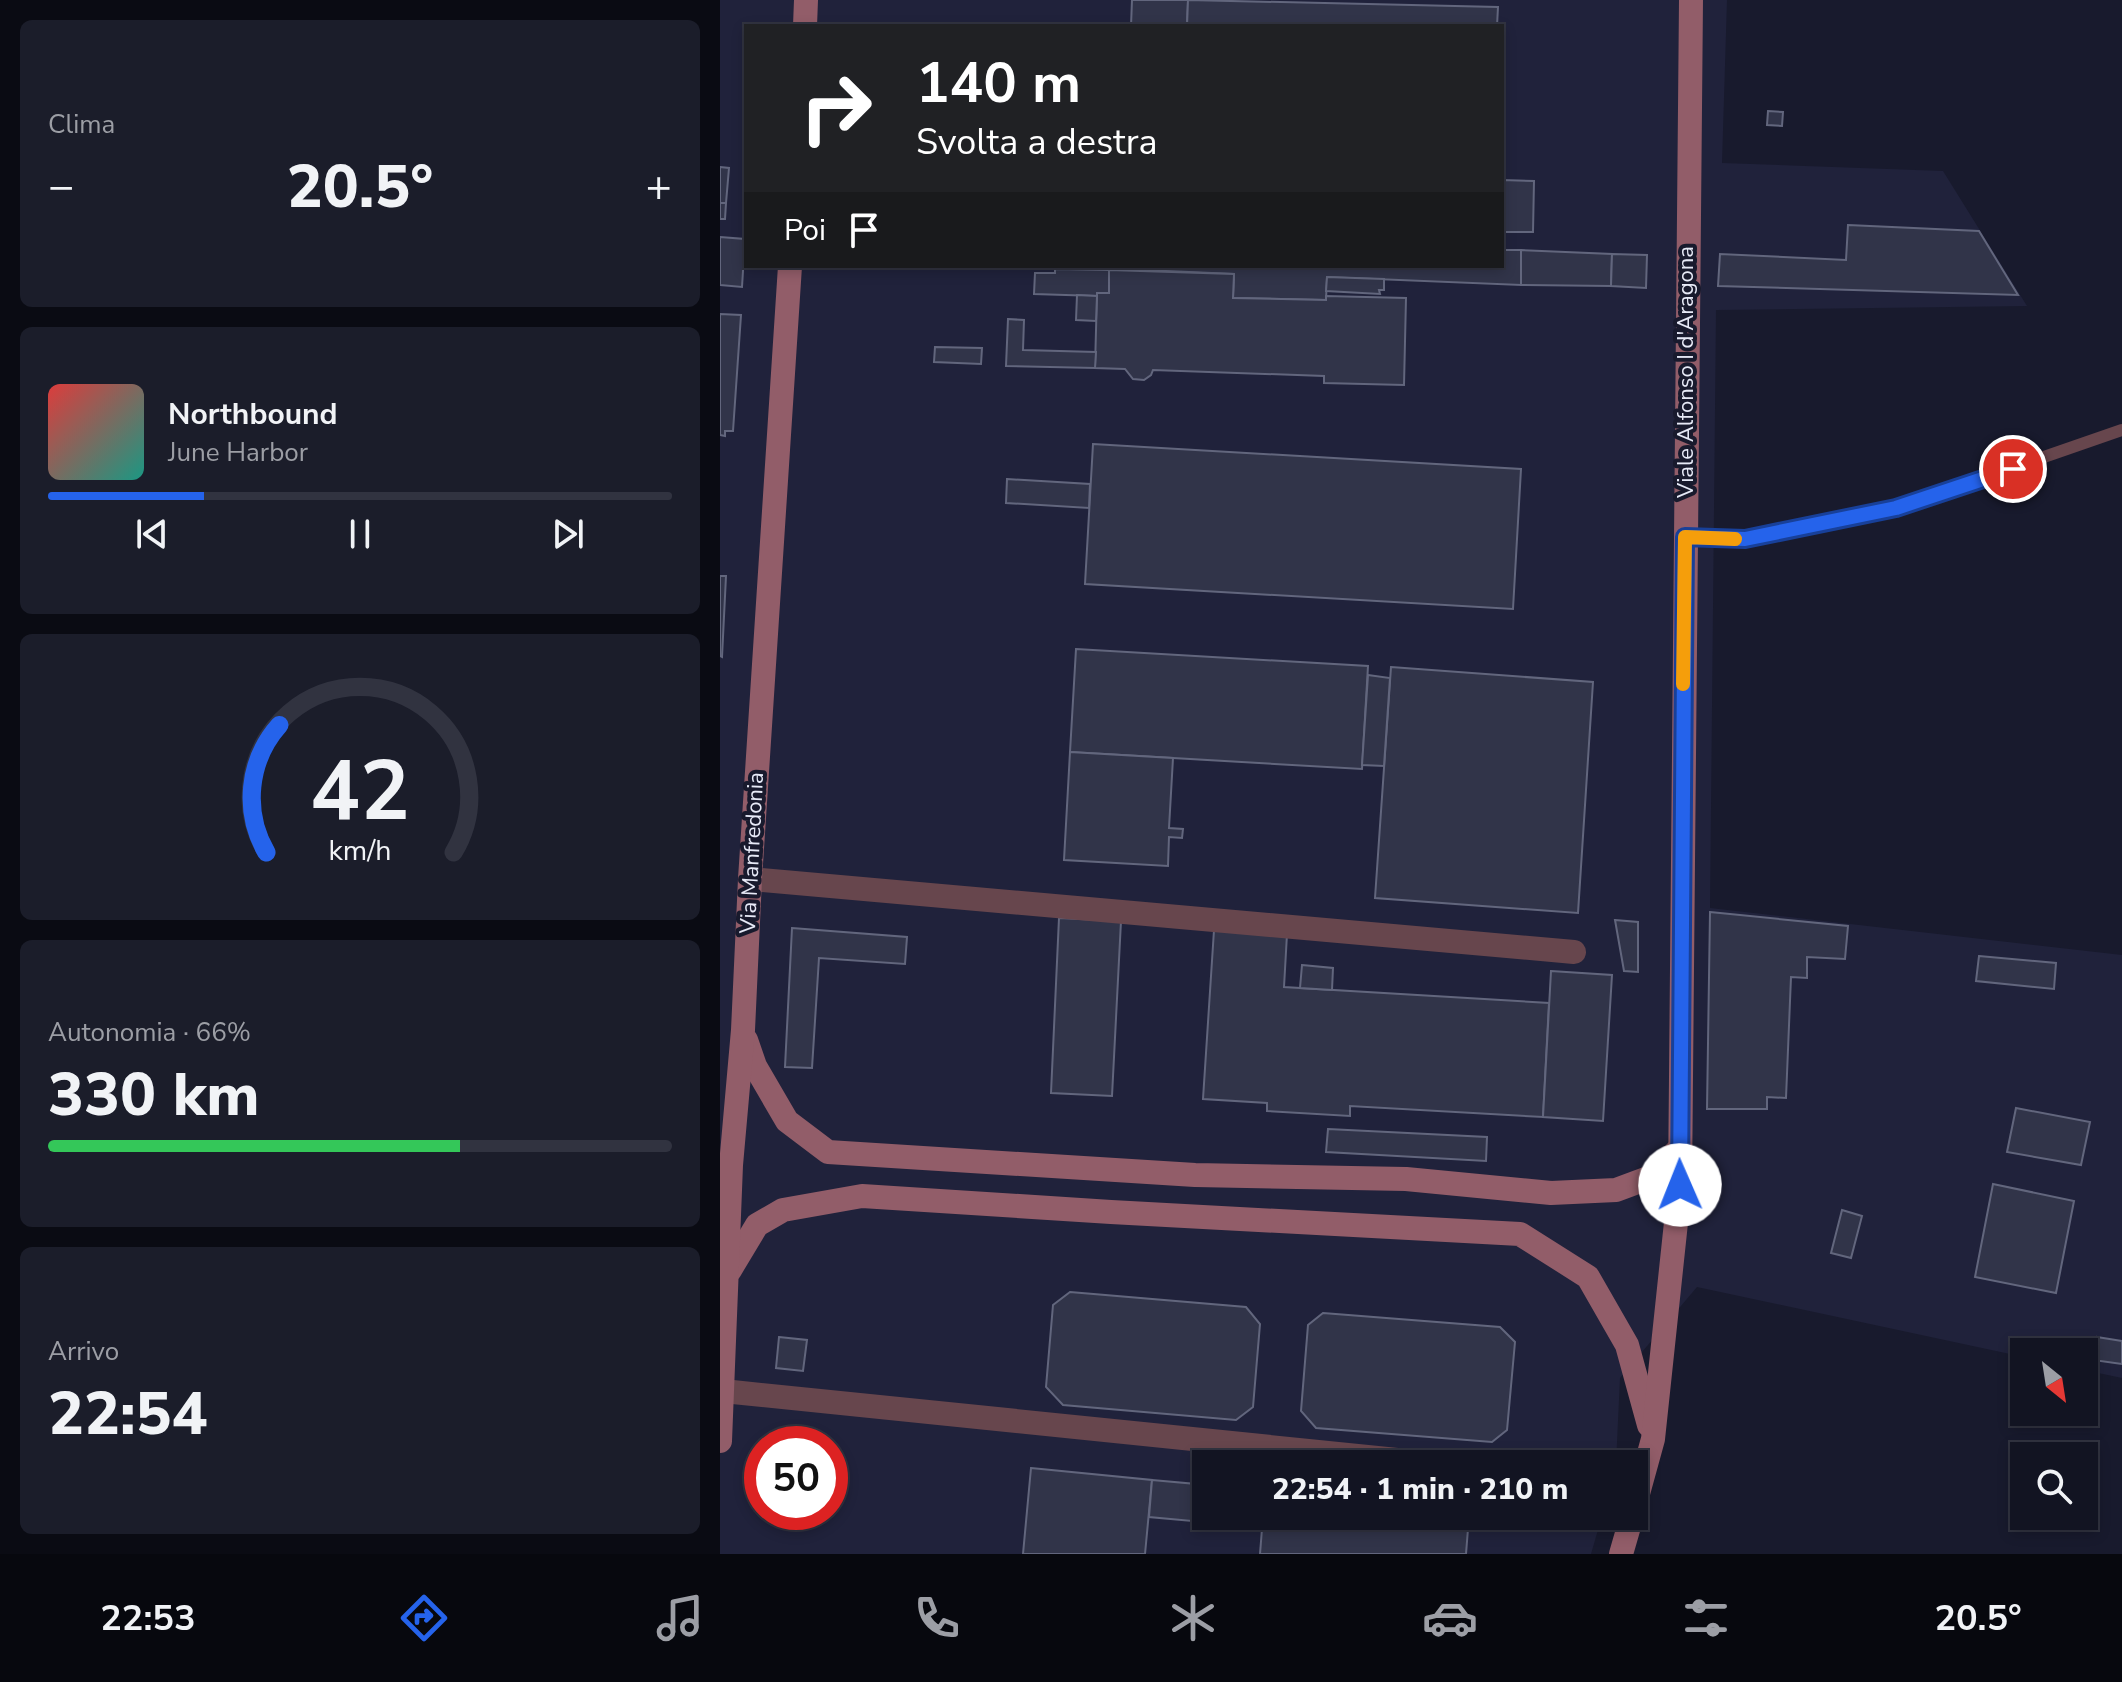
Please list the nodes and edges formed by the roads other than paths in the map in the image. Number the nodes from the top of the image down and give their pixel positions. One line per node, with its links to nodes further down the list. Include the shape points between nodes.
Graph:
1 (806, 0): 3 (main road)
2 (1691, 0): 6 (main road, Viale Alfonso I d'Aragona)
3 (805, 24)
4 (790, 268): 7 (main road, Via Manfredonia)
5 (2122, 430): 6 (lane, via 1896,508 1745,539)
6 (1685, 537): 10 (main road, Viale Alfonso I d'Aragona)
7 (750, 879): 8 (street); 9 (main road, Via Manfredonia)
8 (1574, 952)
9 (743, 1030): 10 (main road, via 755,1066 787,1121 828,1152 1195,1175 1406,1179 1551,1193 1616,1190 1651,1177); 11 (main road, Via Manfredonia)
10 (1679, 1149): 14 (main road, Viale Alfonso I d'Aragona, via 1680,1185)
11 (726, 1165): 12 (main road, Via Manfredonia)
12 (728, 1273): 13 (main road, Via Manfredonia); 14 (main road, via 757,1225 783,1210 862,1196 1520,1234 1588,1277 1627,1345)
13 (723, 1391): 15 (main road, Via Manfredonia); 16 (street)
14 (1653, 1439): 17 (main road, Viale Alfonso I d'Aragona)
15 (720, 1441)
16 (1300, 1450)
17 (1648, 1457)
18 (1628, 1530): 19 (main road)
19 (1621, 1554)

